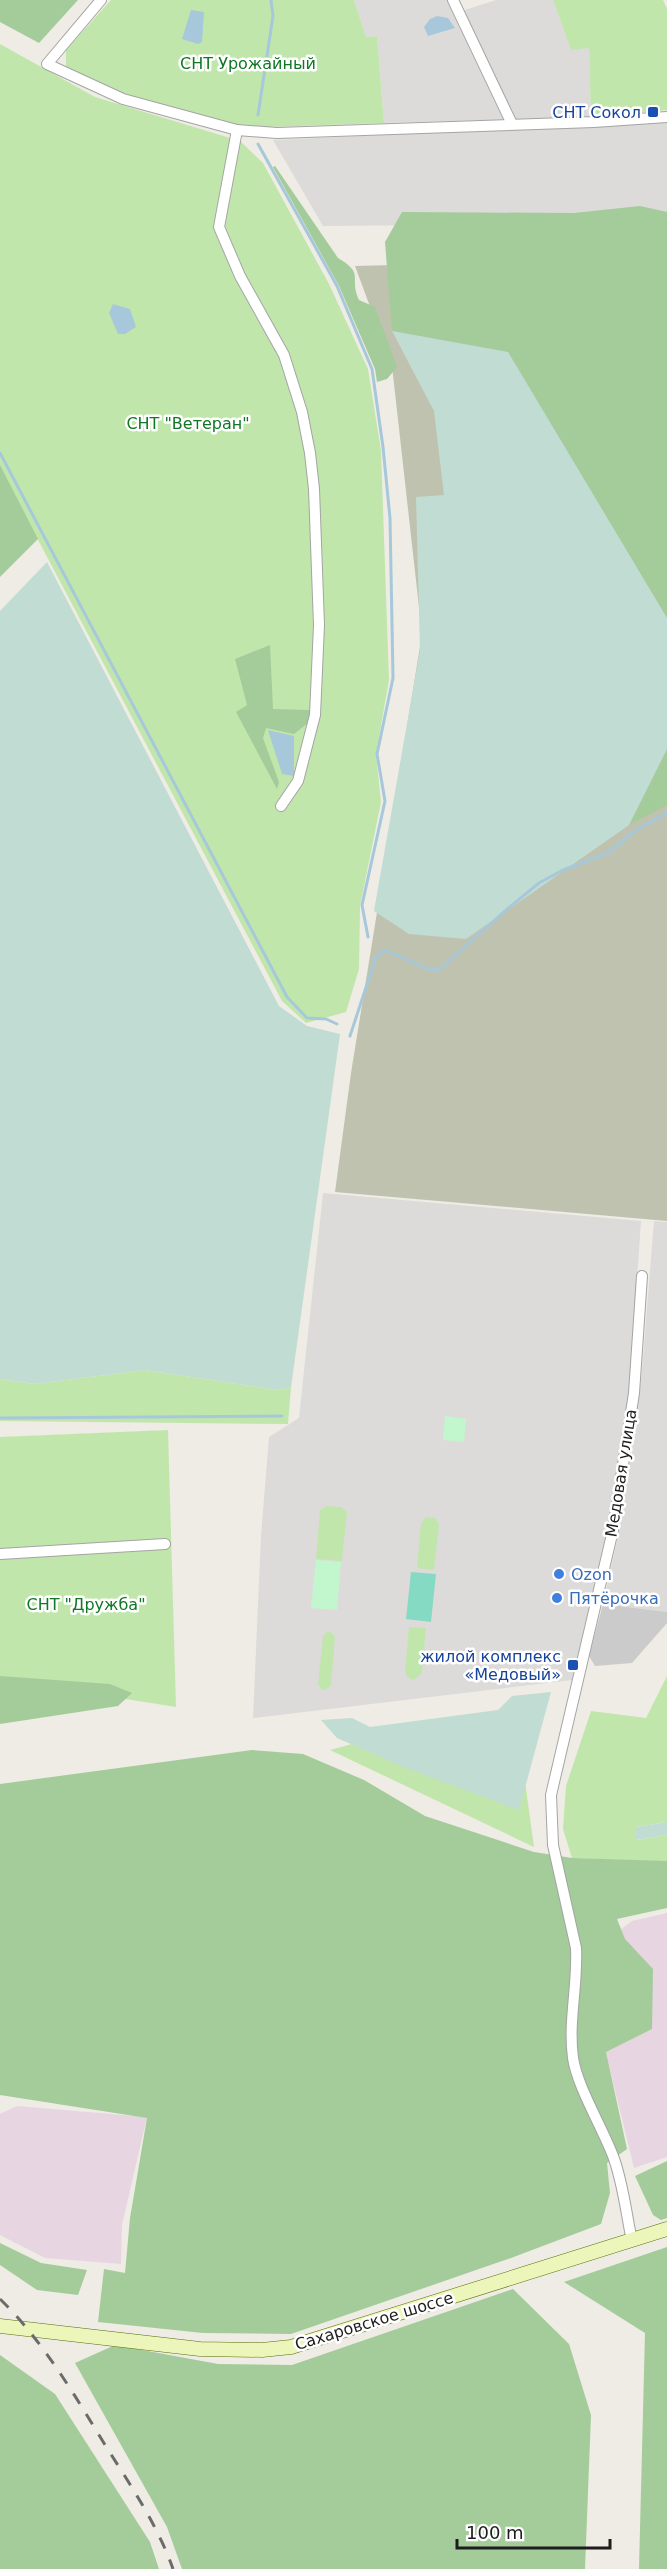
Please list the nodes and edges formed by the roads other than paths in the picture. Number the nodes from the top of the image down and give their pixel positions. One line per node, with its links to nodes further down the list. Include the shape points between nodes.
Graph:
1 (101, 0): 5 (street, via 46,64 123,99)
2 (453, 0): 4 (street)
3 (667, 117): 4 (street)
4 (512, 124): 5 (street, via 277,133)
5 (237, 130): 6 (street, via 219,227 240,276 284,355 302,412 314,489 320,625 315,715 298,781)
6 (280, 806)
7 (642, 1276): 11 (street, Медовая улица, via 634,1393 621,1482 600,1588 555,1772 550,1819 576,1948 573,2060 614,2158)
8 (165, 1544): 9 (street)
9 (0, 1554)
10 (667, 2229): 11 (main road, Сахаровское шоссе)
11 (632, 2241): 12 (main road, Сахаровское шоссе, via 284,2348 200,2349)
12 (0, 2326)

